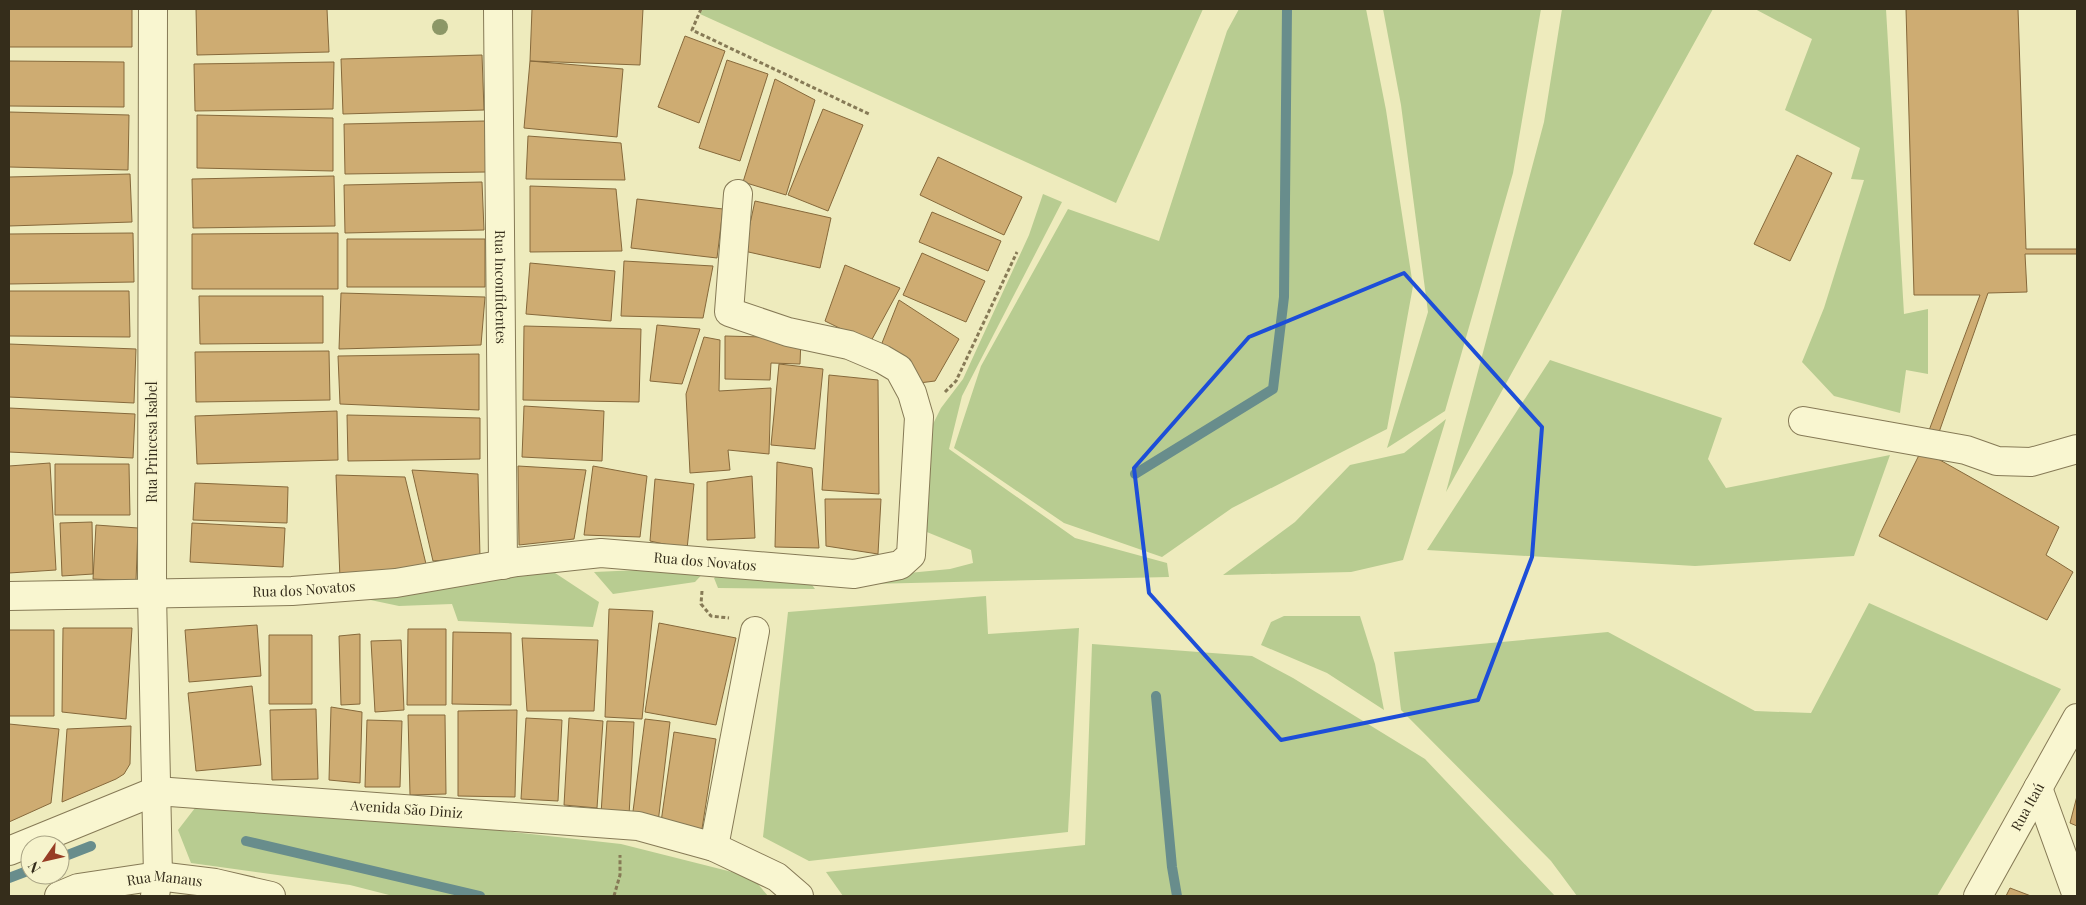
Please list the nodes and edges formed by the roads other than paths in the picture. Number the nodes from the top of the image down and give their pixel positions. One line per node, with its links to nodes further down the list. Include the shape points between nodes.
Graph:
1 (153, 9): 7 (street, Rua Princesa Isabel)
2 (498, 9): 6 (street, Rua Inconfidentes)
3 (738, 194): 6 (street, Rua dos Novatos, via 729,312 788,332 849,345 882,359 898,369 912,393 919,417 911,555 900,565 854,574 601,553)
4 (1803, 421): 5 (street, via 1966,450 1997,461 2030,462)
5 (2077, 449)
6 (503, 565): 7 (street, Rua dos Novatos, via 396,584)
7 (152, 594): 8 (street, Rua dos Novatos); 12 (street, Rua Princesa Isabel)
8 (9, 596)
9 (754, 631): 13 (street)
10 (2077, 718): 11 (street, Rua Itaú)
11 (2038, 788): 19 (street, Rua Itaú); 20 (street)
12 (156, 791): 13 (street, Avenida São Diniz, via 638,826); 14 (street, Avenida São Diniz); 15 (street, Rua Princesa Isabel)
13 (714, 847): 18 (street, Avenida São Diniz, via 777,878)
14 (9, 851)
15 (157, 886): 16 (street, Rua Manaus, via 78,888); 17 (street, Rua Manaus, via 215,883)
16 (59, 896)
17 (271, 896)
18 (799, 896)
19 (1978, 896)
20 (2077, 896)

